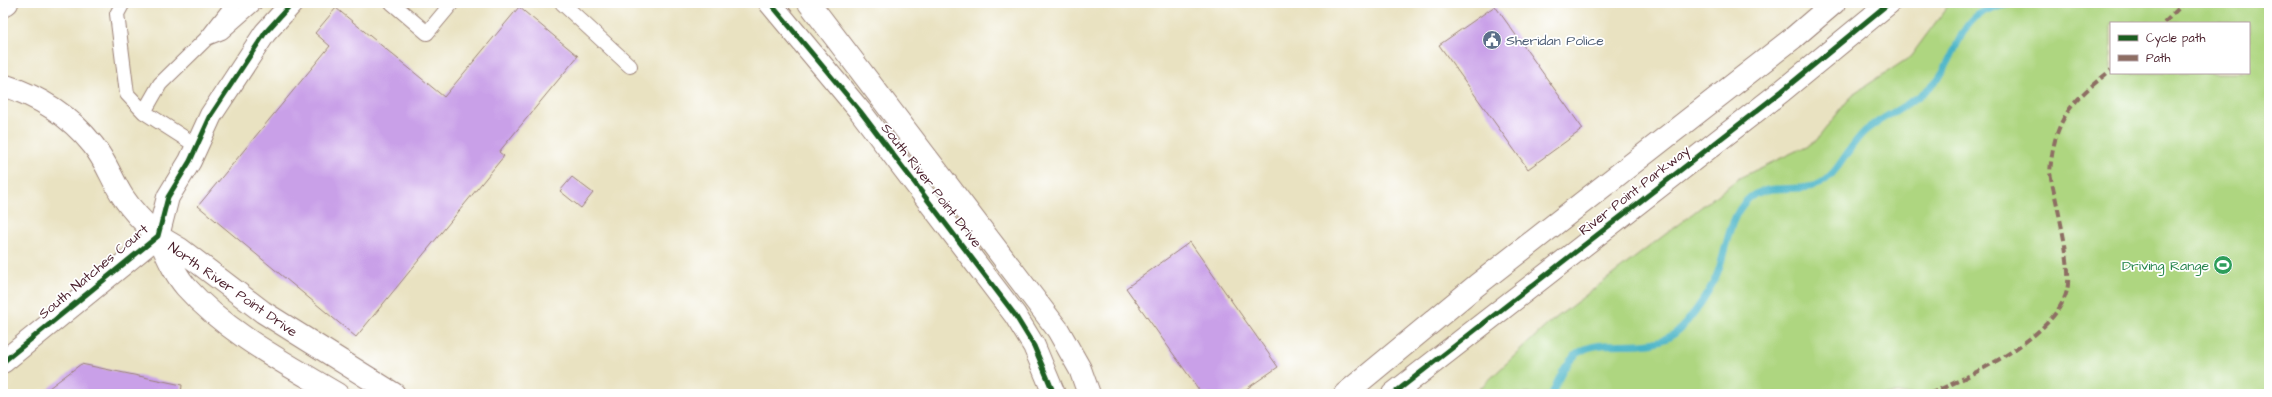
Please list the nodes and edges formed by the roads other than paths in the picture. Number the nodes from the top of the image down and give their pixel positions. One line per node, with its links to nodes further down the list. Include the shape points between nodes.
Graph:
1 (7, 3): 13 (main road)
2 (122, 3): 17 (lane, via 117,14 127,94)
3 (234, 3): 14 (lane)
4 (255, 3): 14 (lane, via 222,32)
5 (292, 3): 18 (main road, South Natches Court, via 265,33 215,109)
6 (392, 3): 7 (lane, via 427,32)
7 (452, 3)
8 (562, 3): 15 (lane)
9 (770, 3): 23 (main road, South River Point Drive, via 860,111 1007,304 1034,346)
10 (809, 3): 24 (main road, South River Point Drive, via 1058,330 1080,369)
11 (1834, 3): 25 (main road, River Point Parkway, via 1793,38 1459,299)
12 (1889, 3): 26 (main road, River Point Parkway, via 1782,91)
13 (3, 6)
14 (206, 39): 17 (lane, via 160,84)
15 (630, 66)
16 (3, 85): 19 (main road, via 27,92 74,124 108,166 123,196)
17 (144, 112): 18 (lane)
18 (197, 146): 19 (main road, South Natches Court, via 168,197)
19 (158, 236): 20 (main road, South Natches Court); 21 (main road, North River Point Drive, via 173,269 201,302 264,350); 22 (main road, North River Point Drive, via 268,316)
20 (3, 362)
21 (337, 394)
22 (394, 394)
23 (1054, 394)
24 (1089, 394)
25 (1345, 394)
26 (1392, 394)

